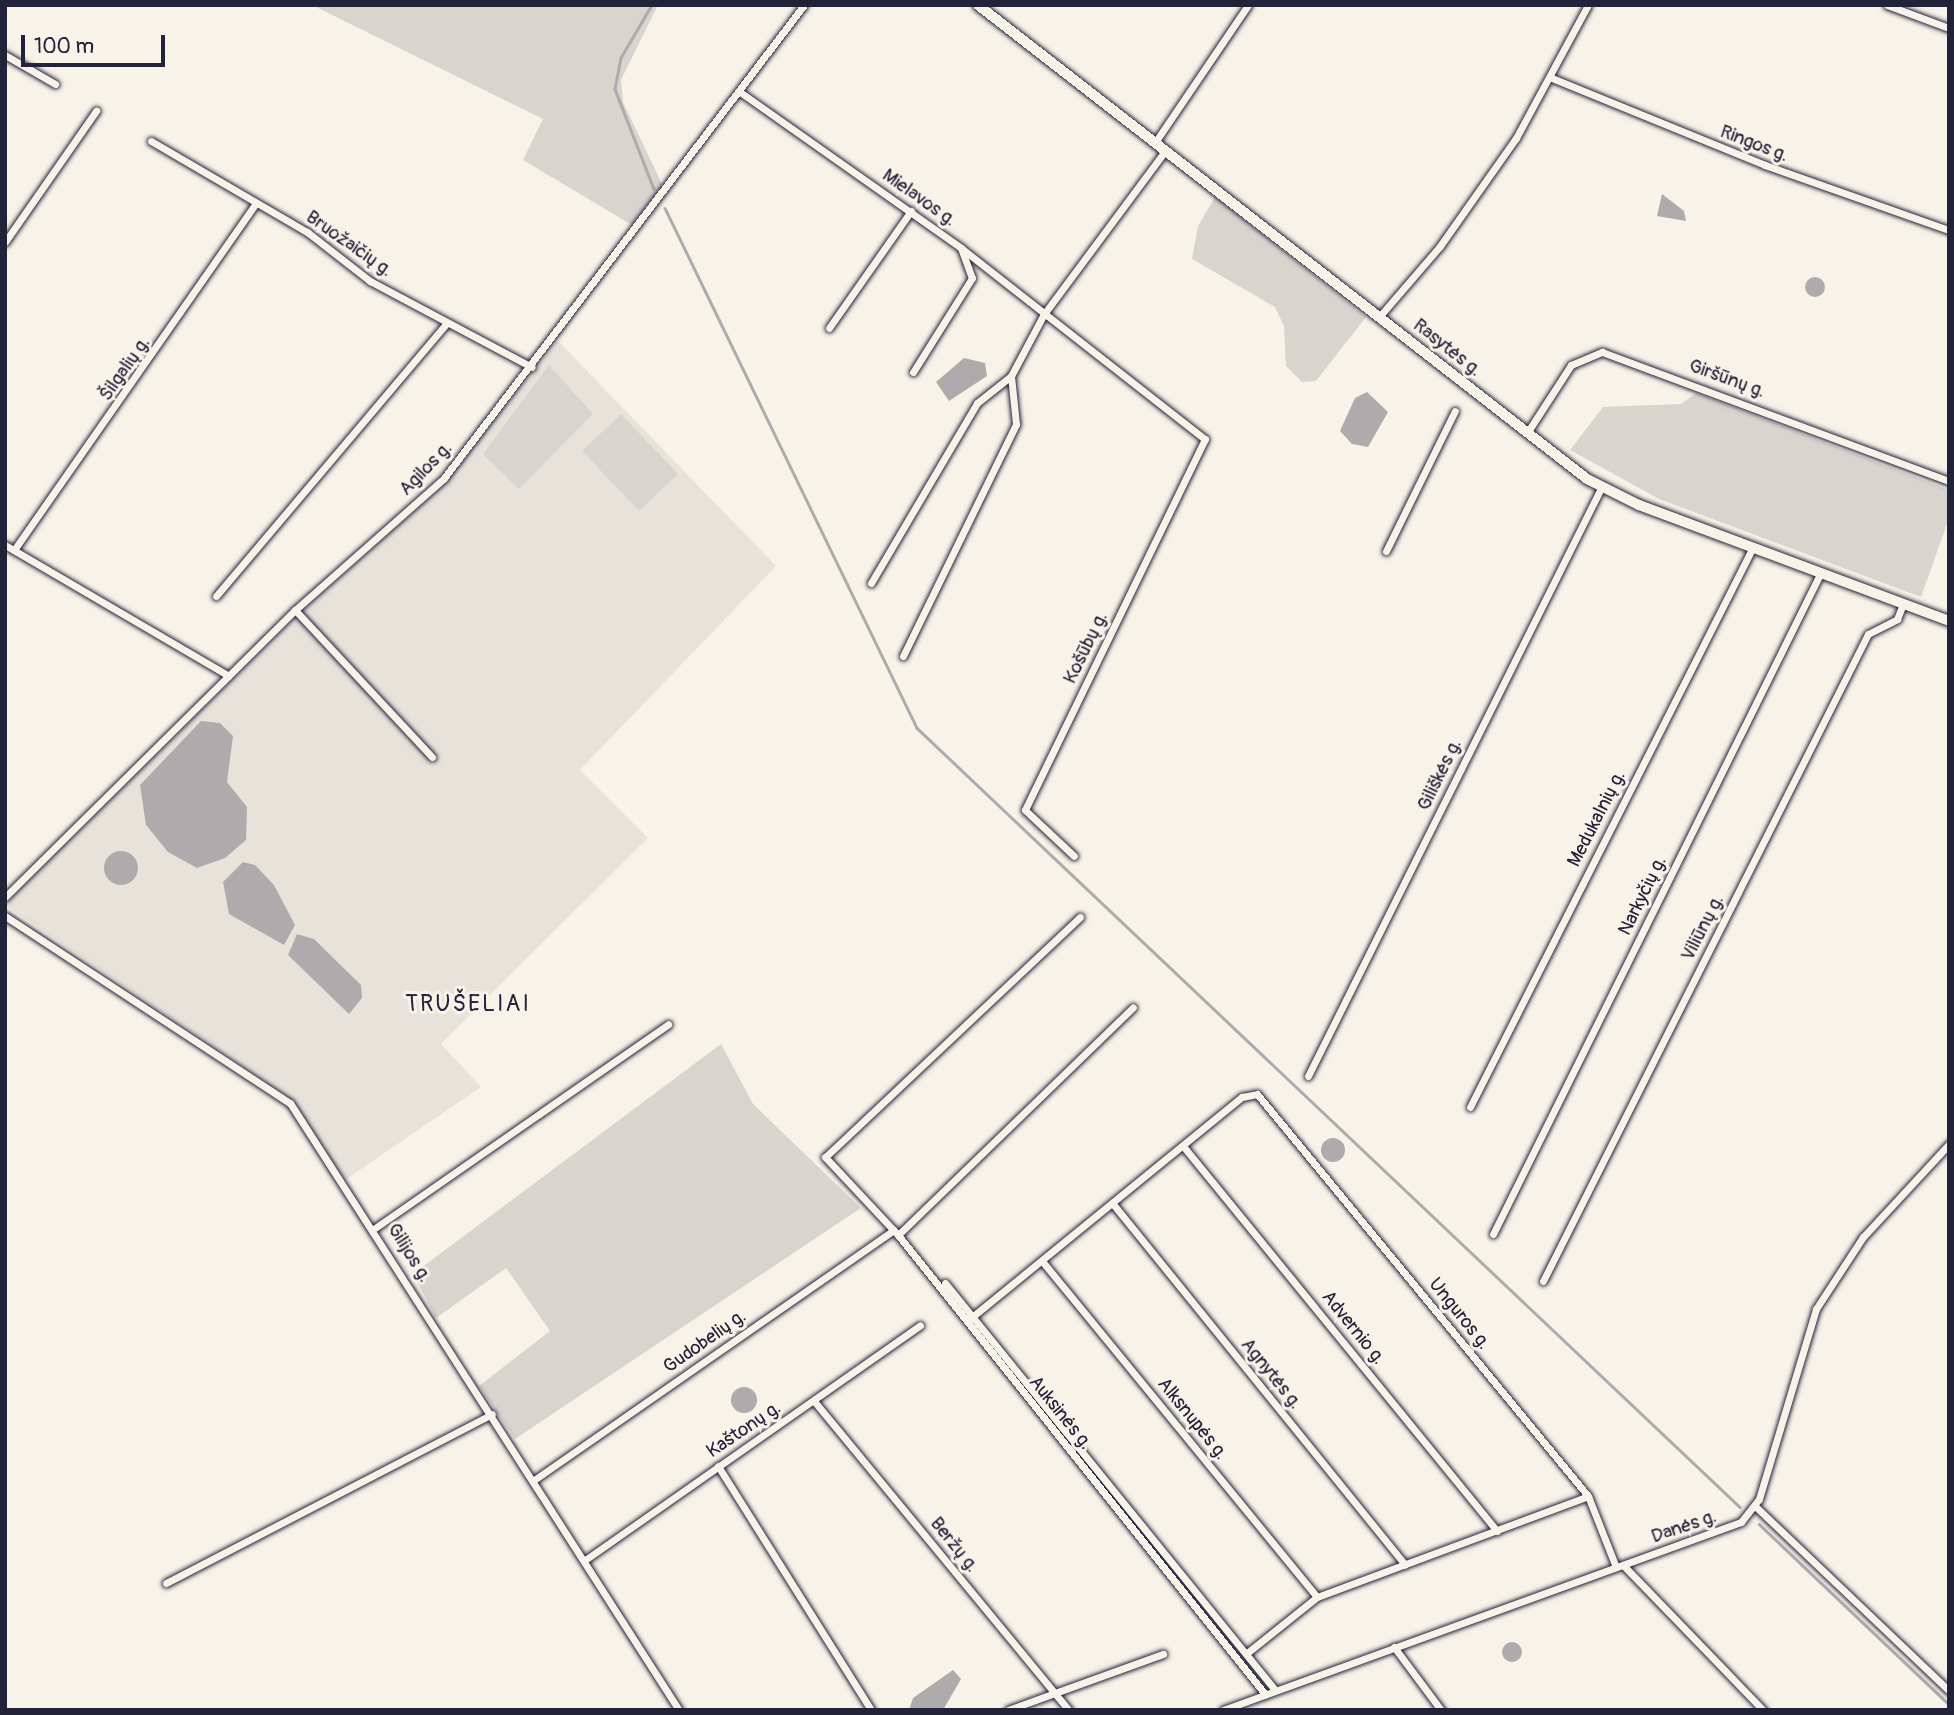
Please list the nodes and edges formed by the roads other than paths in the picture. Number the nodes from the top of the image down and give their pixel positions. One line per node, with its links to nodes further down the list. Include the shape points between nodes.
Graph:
1 (804, 5): 10 (street, Agilos g.)
2 (978, 5): 13 (main road, Rasytės g.)
3 (1248, 5): 13 (street)
4 (1588, 5): 8 (street)
5 (1887, 5): 6 (street)
6 (1949, 28)
7 (5, 55): 9 (street)
8 (1552, 78): 17 (street, Ringos g., via 1765,165); 21 (street, via 1440,246)
9 (55, 84)
10 (740, 92): 16 (street, Mielavos g.); 24 (street, Agilos g.)
11 (96, 111): 18 (street)
12 (151, 141): 15 (street, Bruožaičių g.)
13 (1156, 141): 14 (main road, Rasytės g.)
14 (1166, 150): 20 (street); 21 (main road, Rasytės g.)
15 (256, 203): 22 (street, Bruožaičių g., via 370,281); 33 (street, Šilgalių g.)
16 (911, 211): 19 (street, Mielavos g.); 23 (street)
17 (1949, 230)
18 (5, 242)
19 (961, 248): 20 (street); 25 (street, Mielavos g., via 972,278)
20 (1044, 314): 26 (street); 44 (street, Košūbų g., via 1205,439 1025,810)
21 (1379, 317): 28 (main road, Rasytės g.)
22 (447, 323): 24 (street, Bruožaičių g.); 37 (street)
23 (829, 328)
24 (532, 368): 39 (street, Agilos g., via 444,478)
25 (914, 372)
26 (1012, 376): 36 (street, via 976,403); 41 (street, via 1016,424)
27 (1455, 411): 34 (street)
28 (1527, 433): 29 (street, Giršūnų g., via 1571,365 1602,352); 30 (main road, Rasytės g.)
29 (1949, 481)
30 (1601, 488): 32 (main road, Rasytės g.); 50 (street, Giliškės g.)
31 (5, 545): 33 (street)
32 (1752, 547): 35 (main road, Rasytės g.); 51 (street, Medukalnių g.)
33 (14, 550): 42 (street)
34 (1386, 551)
35 (1821, 572): 38 (main road, Rasytės g.); 57 (street, Narkyčių g.)
36 (872, 583)
37 (216, 596)
38 (1903, 604): 40 (main road, Rasytės g.); 59 (street, Viliūnų g., via 1897,619 1868,634)
39 (295, 610): 42 (street, Agilos g.); 43 (street)
40 (1949, 621)
41 (902, 656)
42 (229, 676): 45 (street, Agilos g.)
43 (432, 757)
44 (1074, 856)
45 (5, 897)
46 (5, 916): 55 (street, Gilijos g., via 290,1103)
47 (1080, 917): 56 (street, Auksinės g., via 825,1157)
48 (1133, 1007): 56 (street, Gudobelių g.)
49 (668, 1024): 55 (street)
50 (1308, 1076)
51 (1470, 1107)
52 (1949, 1144): 68 (street, via 1888,1206 1816,1309)
53 (1184, 1146): 54 (street); 67 (street, Unguros g., via 1242,1097 1257,1094); 69 (street, Advernio g.)
54 (1112, 1204): 58 (street); 71 (street, Agnytės g.)
55 (374, 1228): 64 (street, Gilijos g.)
56 (896, 1232): 66 (street, Gudobelių g.); 81 (street, Auksinės g.)
57 (1493, 1234)
58 (1042, 1261): 61 (street); 74 (street, Alksnupės g.)
59 (1543, 1281)
60 (944, 1283): 61 (street)
61 (972, 1317): 76 (street)
62 (920, 1325): 63 (street, Kaštonų g.)
63 (814, 1401): 65 (street, Kaštonų g.); 80 (street, Beržų g.)
64 (492, 1413): 66 (street, Gilijos g.); 73 (street)
65 (718, 1466): 70 (street, Kaštonų g.); 83 (street)
66 (534, 1480): 70 (street, Gilijos g.)
67 (1588, 1496): 69 (street); 72 (street, Unguros g.)
68 (1755, 1506): 72 (street, Danės g., via 1728,1528); 79 (street)
69 (1497, 1531): 71 (street)
70 (585, 1560): 82 (street, Gilijos g.)
71 (1405, 1564): 74 (street)
72 (1620, 1566): 75 (street, Danės g.); 88 (street)
73 (166, 1583)
74 (1317, 1597): 76 (street)
75 (1394, 1647): 78 (street, Danės g.); 87 (street)
76 (1247, 1653): 78 (street)
77 (1163, 1654): 80 (street)
78 (1275, 1690): 81 (street, Danės g.)
79 (1949, 1691)
80 (1054, 1692): 84 (street); 85 (street, Beržų g.)
81 (1265, 1694): 86 (street, Danės g.)
82 (678, 1710)
83 (872, 1710)
84 (1008, 1710)
85 (1069, 1710)
86 (1223, 1710)
87 (1441, 1710)
88 (1763, 1710)

